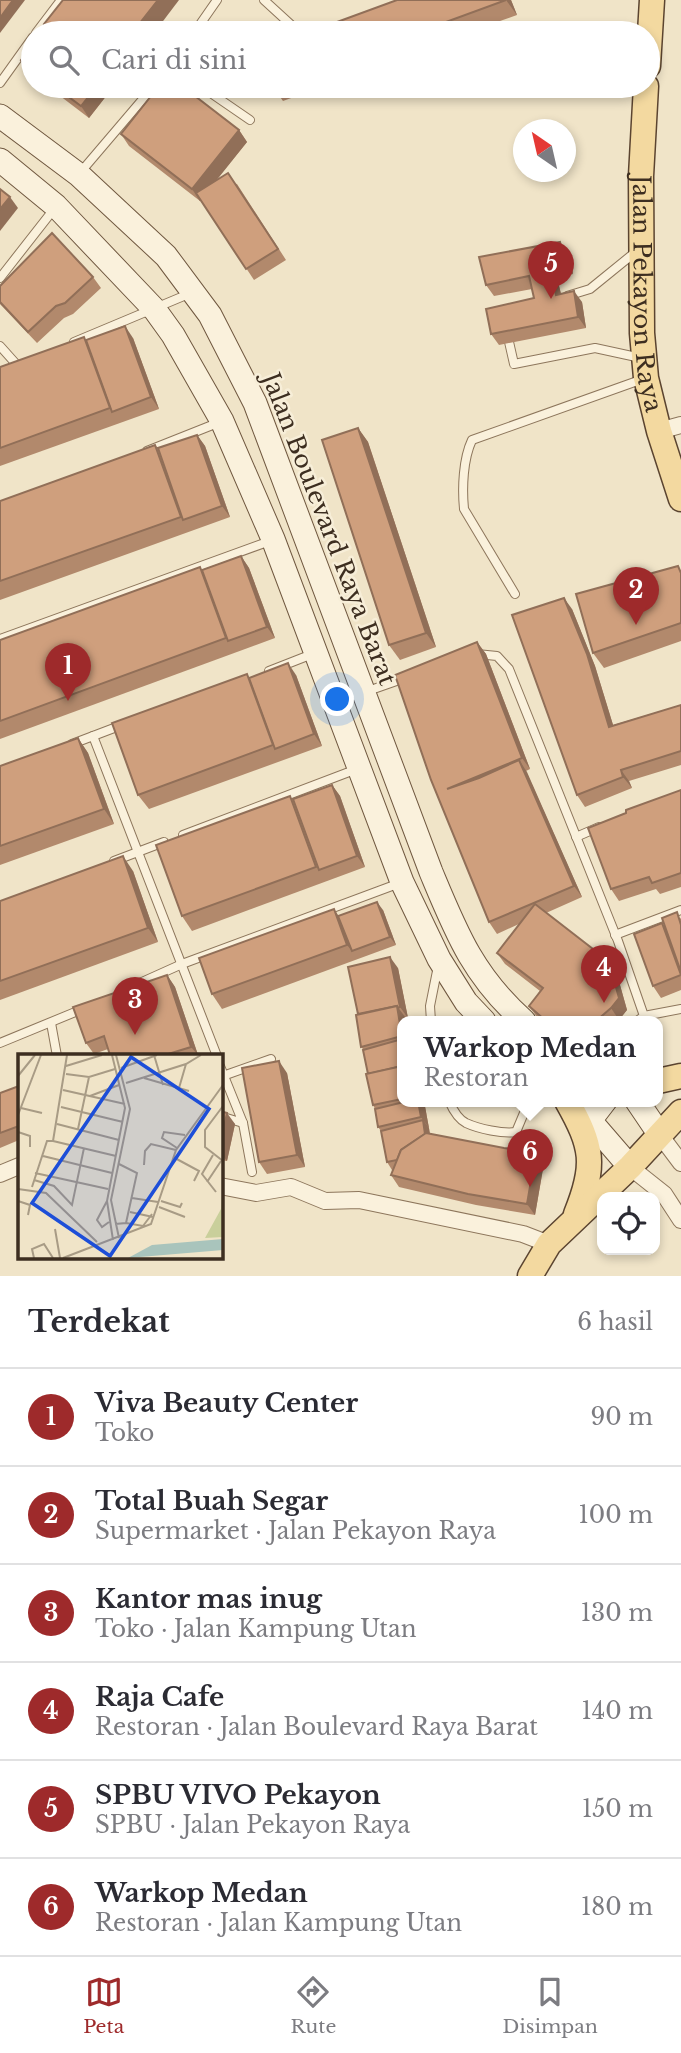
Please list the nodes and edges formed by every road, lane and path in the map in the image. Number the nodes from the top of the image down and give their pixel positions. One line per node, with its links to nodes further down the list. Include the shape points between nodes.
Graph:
1 (61, 0): 5 (lane)
2 (217, 0): 6 (lane)
3 (264, 0): 7 (lane)
4 (652, 0): 8 (main road)
5 (45, 21)
6 (202, 21)
7 (287, 21)
8 (651, 21)
9 (21, 54): 10 (lane)
10 (0, 83)
11 (144, 98): 17 (lane)
12 (219, 98): 15 (lane)
13 (645, 98): 19 (main road, Jalan Pekayon Raya)
14 (0, 116): 17 (main road, Jalan Boulevard Raya Barat)
15 (250, 120)
16 (0, 160): 18 (main road)
17 (79, 175): 21 (main road, Jalan Boulevard Raya Barat, via 166,256)
18 (56, 206): 20 (lane); 23 (main road)
19 (640, 248): 22 (lane, via 590,289); 28 (main road, Jalan Pekayon Raya)
20 (0, 278)
21 (192, 292): 23 (lane); 40 (main road, Jalan Boulevard Raya Barat, via 210,315 255,403)
22 (553, 300)
23 (155, 310): 25 (lane); 29 (main road)
24 (505, 327): 28 (lane, via 514,365 596,348)
25 (67, 345)
26 (0, 346): 27 (lane, via 13,367)
27 (29, 360)
28 (645, 368): 30 (main road, Jalan Pekayon Raya); 34 (lane, via 472,440 467,450 464,509)
29 (222, 421): 31 (lane); 33 (main road)
30 (670, 428): 32 (main road, Jalan Pekayon Raya)
31 (139, 454)
32 (681, 499)
33 (273, 539): 35 (lane); 36 (main road)
34 (515, 594)
35 (0, 639)
36 (316, 653): 38 (lane); 44 (main road)
37 (462, 658): 46 (lane, via 486,653 497,656 509,669)
38 (264, 673)
39 (414, 675): 40 (lane)
40 (365, 692): 49 (main road, Jalan Boulevard Raya Barat)
41 (130, 722): 42 (lane)
42 (93, 736): 43 (lane); 47 (lane)
43 (58, 749)
44 (359, 768): 47 (lane); 50 (main road)
45 (611, 822): 46 (lane)
46 (576, 837): 52 (lane)
47 (139, 851): 48 (lane); 54 (lane)
48 (101, 866)
49 (431, 872): 50 (main road); 60 (main road, Jalan Boulevard Raya Barat, via 459,940 487,984)
50 (402, 883): 53 (main road); 54 (lane)
51 (681, 910): 52 (lane)
52 (615, 935): 61 (lane)
53 (439, 959): 58 (lane); 59 (main road)
54 (182, 964): 55 (lane); 66 (lane)
55 (111, 996)
56 (99, 1002): 63 (lane)
57 (681, 1009): 62 (lane)
58 (431, 1016)
59 (479, 1016)
60 (519, 1016)
61 (640, 1016)
62 (650, 1016)
63 (51, 1023): 64 (lane); 65 (lane)
64 (0, 1043)
65 (57, 1054)
66 (217, 1054)
67 (271, 1059): 68 (lane)
68 (222, 1076): 80 (lane)
69 (681, 1076): 70 (main road)
70 (663, 1080)
71 (453, 1107): 72 (lane, via 467,1124 508,1133 516,1132)
72 (527, 1107)
73 (574, 1107): 90 (main road, via 588,1143 589,1164 587,1187)
74 (575, 1107): 84 (main road)
75 (577, 1107): 76 (main road, via 595,1114)
76 (600, 1107)
77 (641, 1107): 81 (main road)
78 (681, 1112): 81 (main road)
79 (222, 1117): 80 (lane)
80 (243, 1123): 85 (lane)
81 (660, 1135): 82 (street); 84 (main road)
82 (681, 1163)
83 (18, 1166): 86 (street)
84 (630, 1167): 89 (street, via 664,1194); 90 (main road)
85 (252, 1172)
86 (0, 1174)
87 (222, 1186): 91 (street, via 256,1193 291,1187 325,1201 359,1200 523,1234)
88 (681, 1209): 89 (street)
89 (681, 1220)
90 (573, 1221): 91 (main road)
91 (550, 1244): 92 (main road)
92 (530, 1276)

